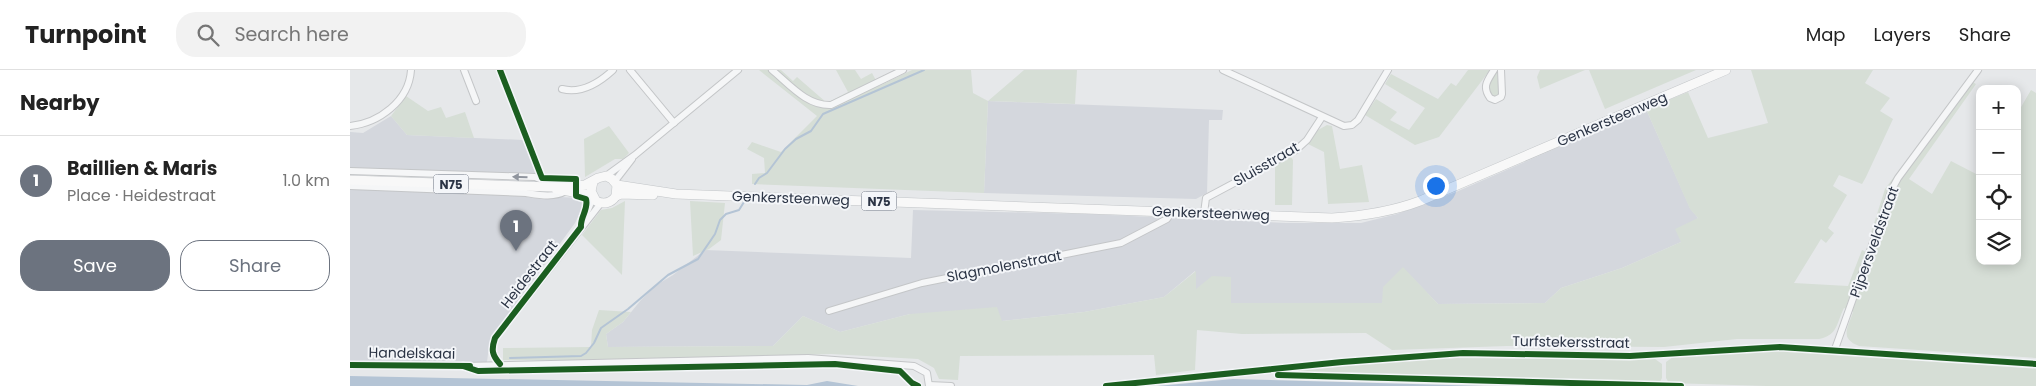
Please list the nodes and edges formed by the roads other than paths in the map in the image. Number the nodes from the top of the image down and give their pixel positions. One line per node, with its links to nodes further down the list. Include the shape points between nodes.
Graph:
1 (411, 70): 18 (street, via 401,98 391,109 375,121)
2 (464, 70): 15 (street)
3 (613, 70): 14 (street, via 583,90)
4 (630, 70): 17 (street)
5 (738, 70): 17 (street)
6 (772, 70): 7 (street, via 812,102 831,105)
7 (903, 70)
8 (1223, 70): 16 (street)
9 (1388, 70): 16 (street, via 1352,125 1344,126)
10 (1494, 70): 11 (street, via 1485,88 1490,98 1496,100 1502,94)
11 (1501, 70)
12 (1726, 70): 31 (main road, Genkersteenweg / N75, via 1393,210 1332,218)
13 (1978, 70): 33 (street, Pijpersveldstraat, via 1892,189)
14 (562, 89)
15 (476, 100)
16 (1322, 117): 31 (street, Sluisstraat, via 1296,150 1206,198)
17 (674, 122): 19 (street)
18 (350, 126)
19 (635, 155): 21 (street); 24 (street)
20 (350, 170): 26 (street, one-way to 20, via 559,181 543,181 535,177)
21 (606, 176): 23 (main road, N75); 24 (main road, Genkersteenweg / N75)
22 (350, 180): 26 (main road, N75)
23 (593, 182): 26 (main road, N75); 29 (main road, via 591,187)
24 (616, 183): 27 (main road, Genkersteenweg / N75); 28 (main road)
25 (350, 186): 26 (street, via 538,195 560,195)
26 (567, 188): 29 (main road, N75)
27 (667, 194): 28 (main road, Genkersteenweg / N75); 30 (main road, Genkersteenweg / N75)
28 (616, 196): 29 (main road, Genkersteenweg / N75, via 611,202)
29 (595, 198): 34 (street, Heidestraat, via 581,227 495,338 493,356)
30 (1172, 212): 31 (main road, Genkersteenweg / N75); 32 (street, Slagmolenstraat, via 1167,219 1122,243 922,283)
31 (1204, 213)
32 (829, 311)
33 (1835, 349): 35 (street, Turfstekersstraat); 39 (street, Turfstekersstraat, via 1780,347 1630,356 1463,353)
34 (500, 364): 36 (street, Handelskaai); 37 (street, Handelskaai, via 829,358 914,366 928,372)
35 (2036, 364)
36 (350, 365)
37 (929, 386): 38 (street)
38 (951, 386)
39 (1106, 386)

